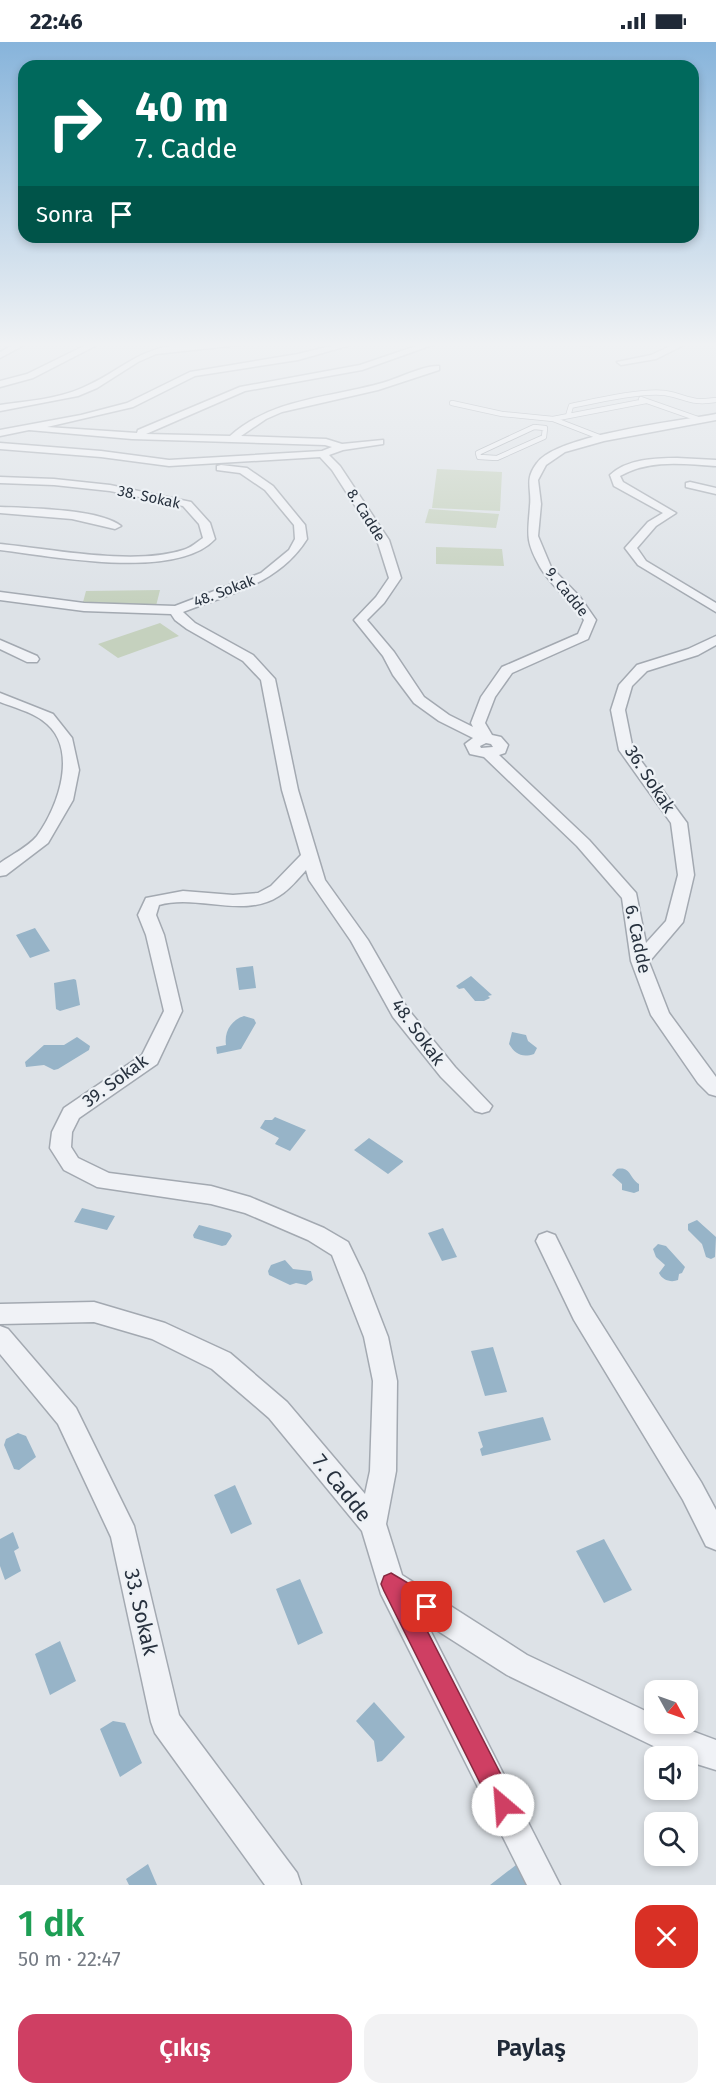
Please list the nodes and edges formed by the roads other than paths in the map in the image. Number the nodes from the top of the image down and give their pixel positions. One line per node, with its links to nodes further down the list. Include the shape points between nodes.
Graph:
1 (26, 430): 9 (street)
2 (47, 430): 10 (street)
3 (146, 430): 10 (street)
4 (246, 430): 11 (street)
5 (528, 430): 6 (lane, via 478,453 479,457 497,458 525,447 544,437)
6 (545, 430)
7 (577, 430): 12 (lane)
8 (646, 430): 12 (street, 9. Cadde)
9 (0, 434)
10 (132, 436): 11 (street)
11 (234, 438): 15 (street, via 326,442)
12 (602, 438): 32 (street, 9. Cadde, via 562,450 542,463 533,480 536,504 532,536 546,568 590,620 583,636 507,670 488,697 478,723)
13 (380, 442): 15 (street)
14 (0, 446): 17 (street)
15 (341, 447): 16 (street)
16 (323, 453): 17 (street); 32 (street, 8. Cadde, via 383,540 395,578 360,620 419,700)
17 (168, 463): 27 (street, 48. Sokak, via 252,474 287,508 299,525 301,539 293,552 266,576)
18 (716, 463): 26 (street, via 651,461 615,475 618,483 671,513 652,524 631,548 642,563)
19 (0, 480): 24 (street, 38. Sokak, via 110,488 187,504 204,523 209,539 189,552 160,558)
20 (690, 484): 21 (street)
21 (716, 491)
22 (0, 510): 23 (street, via 62,513)
23 (115, 526)
24 (0, 547)
25 (0, 596): 27 (street, 48. Sokak, via 84,607)
26 (716, 608)
27 (176, 610): 33 (street, via 190,626 248,658 268,679 290,790)
28 (716, 640): 35 (street, 36. Sokak, via 693,652 642,668 626,685 618,710 626,750 679,823 686,874 674,922)
29 (0, 644): 30 (street)
30 (32, 659)
31 (0, 697): 34 (street, via 48,717 65,738 72,770 65,800 42,840)
32 (483, 744): 35 (street, 6. Cadde, via 583,843 630,897)
33 (310, 856): 37 (street, 48. Sokak, via 317,880 359,940 400,1012 448,1072); 41 (street, 39. Sokak, via 272,894 254,900 167,895 152,902 147,915 173,1011 150,1059 71,1113 60,1148 71,1164 105,1180 211,1195 250,1206 316,1234 340,1249 376,1337 386,1381 383,1471)
34 (0, 871)
35 (640, 961): 36 (street, 6. Cadde, via 660,1015)
36 (716, 1089)
37 (482, 1106)
38 (547, 1240): 42 (street, via 582,1313 692,1491)
39 (0, 1314): 41 (street, 7. Cadde, via 94,1312 157,1330 221,1361 278,1410)
40 (0, 1336): 45 (street, 33. Sokak, via 67,1416 124,1535 166,1722)
41 (373, 1524): 43 (street, 7. Cadde)
42 (716, 1537)
43 (391, 1584): 44 (street, via 517,1665 685,1745); 46 (street, 7. Cadde)
44 (716, 1755)
45 (285, 1885)
46 (544, 1885)

